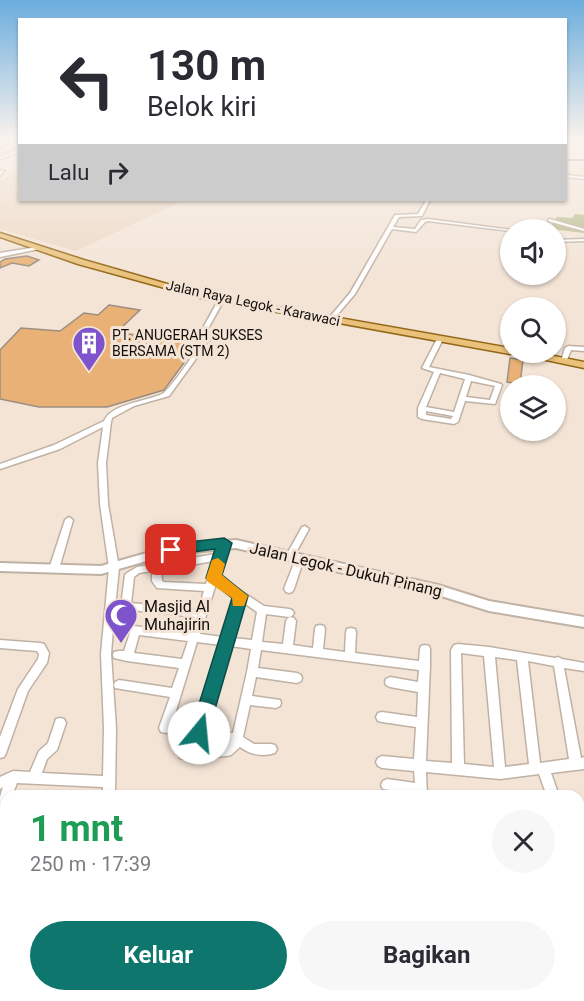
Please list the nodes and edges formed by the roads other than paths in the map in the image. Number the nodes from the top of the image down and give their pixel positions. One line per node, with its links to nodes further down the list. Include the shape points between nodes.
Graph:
1 (428, 201): 3 (street, via 422,214 399,216)
2 (566, 225): 5 (street)
3 (391, 228): 4 (street, via 416,231 428,220); 12 (street, via 352,294)
4 (500, 229)
5 (584, 230)
6 (2, 237): 9 (main road, Jalan Raya Legok - Karawaci)
7 (584, 240): 8 (street)
8 (566, 241)
9 (37, 248): 10 (street); 11 (main road, Jalan Raya Legok - Karawaci)
10 (1, 253)
11 (221, 300): 12 (main road, Jalan Raya Legok - Karawaci); 22 (street, via 202,335 208,338 167,395 123,410)
12 (330, 320): 13 (main road, Jalan Raya Legok - Karawaci)
13 (440, 339): 14 (main road, Jalan Raya Legok - Karawaci); 19 (street, via 424,367)
14 (500, 349)
15 (584, 349): 16 (street, via 568,347)
16 (566, 354)
17 (566, 361): 18 (main road)
18 (584, 365)
19 (437, 372): 20 (street); 21 (street, via 421,416 454,421)
20 (469, 377): 21 (street); 21 (street, via 499,385 493,403)
21 (462, 398)
22 (107, 422): 23 (street, via 57,447); 31 (street, via 102,463)
23 (0, 467)
24 (69, 520): 32 (street)
25 (305, 529): 28 (street)
26 (224, 543): 27 (street); 28 (street, Jalan Legok - Dukuh Pinang); 31 (street, Jalan Legok - Dukuh Pinang, via 158,552)
27 (220, 557): 30 (street); 33 (street)
28 (295, 557): 34 (street); 40 (street, Jalan Legok - Dukuh Pinang, via 438,590 489,606)
29 (0, 567): 32 (street, Jalan Legok - Dukuh Pinang)
30 (156, 567): 33 (street, via 156,581 160,585); 37 (street, via 131,574)
31 (114, 568): 32 (street, Jalan Legok - Dukuh Pinang); 36 (street)
32 (54, 569)
33 (212, 583): 35 (street); 39 (street)
34 (289, 590)
35 (241, 596): 38 (street); 46 (street)
36 (109, 605): 37 (street); 83 (street)
37 (126, 606): 39 (street)
38 (262, 610): 48 (street); 49 (street, via 290,617)
39 (202, 614): 45 (street)
40 (584, 622)
41 (118, 628): 43 (street)
42 (320, 629): 52 (street)
43 (136, 630): 45 (street); 56 (street, via 122,656)
44 (351, 632): 54 (street)
45 (194, 638): 46 (street); 56 (street)
46 (227, 641): 48 (street); 70 (street)
47 (0, 644): 73 (street, via 40,647 44,653 23,689)
48 (257, 645): 49 (street); 59 (street)
49 (288, 649): 52 (street)
50 (425, 649): 57 (street)
51 (489, 651): 53 (street); 79 (street, via 462,647 456,651); 80 (street)
52 (318, 652): 54 (street)
53 (522, 656): 55 (street); 78 (street)
54 (350, 657): 57 (street)
55 (558, 661): 58 (street); 76 (street)
56 (184, 664): 64 (street)
57 (425, 666): 63 (street)
58 (584, 667)
59 (252, 672): 60 (street); 65 (street)
60 (297, 678)
61 (390, 682): 63 (street)
62 (119, 685): 64 (street)
63 (424, 688): 69 (street)
64 (176, 693): 70 (street, via 165,728)
65 (246, 700): 66 (street); 71 (street)
66 (276, 703)
67 (382, 717): 69 (street)
68 (60, 723): 82 (street, via 53,746 43,755)
69 (421, 723): 77 (street)
70 (199, 733): 71 (street)
71 (237, 739): 72 (street, via 252,749); 74 (street, via 227,751)
72 (271, 749)
73 (0, 753)
74 (184, 754)
75 (382, 762): 77 (street)
76 (580, 764): 78 (street)
77 (420, 765): 79 (street); 89 (street)
78 (539, 767): 80 (street); 90 (street)
79 (458, 770): 80 (street)
80 (500, 773)
81 (13, 777): 82 (street); 84 (street); 86 (street)
82 (34, 778): 83 (street)
83 (109, 782): 87 (street)
84 (0, 783)
85 (387, 785): 88 (street)
86 (9, 790)
87 (109, 790)
88 (408, 790)
89 (421, 790)
90 (551, 790)

